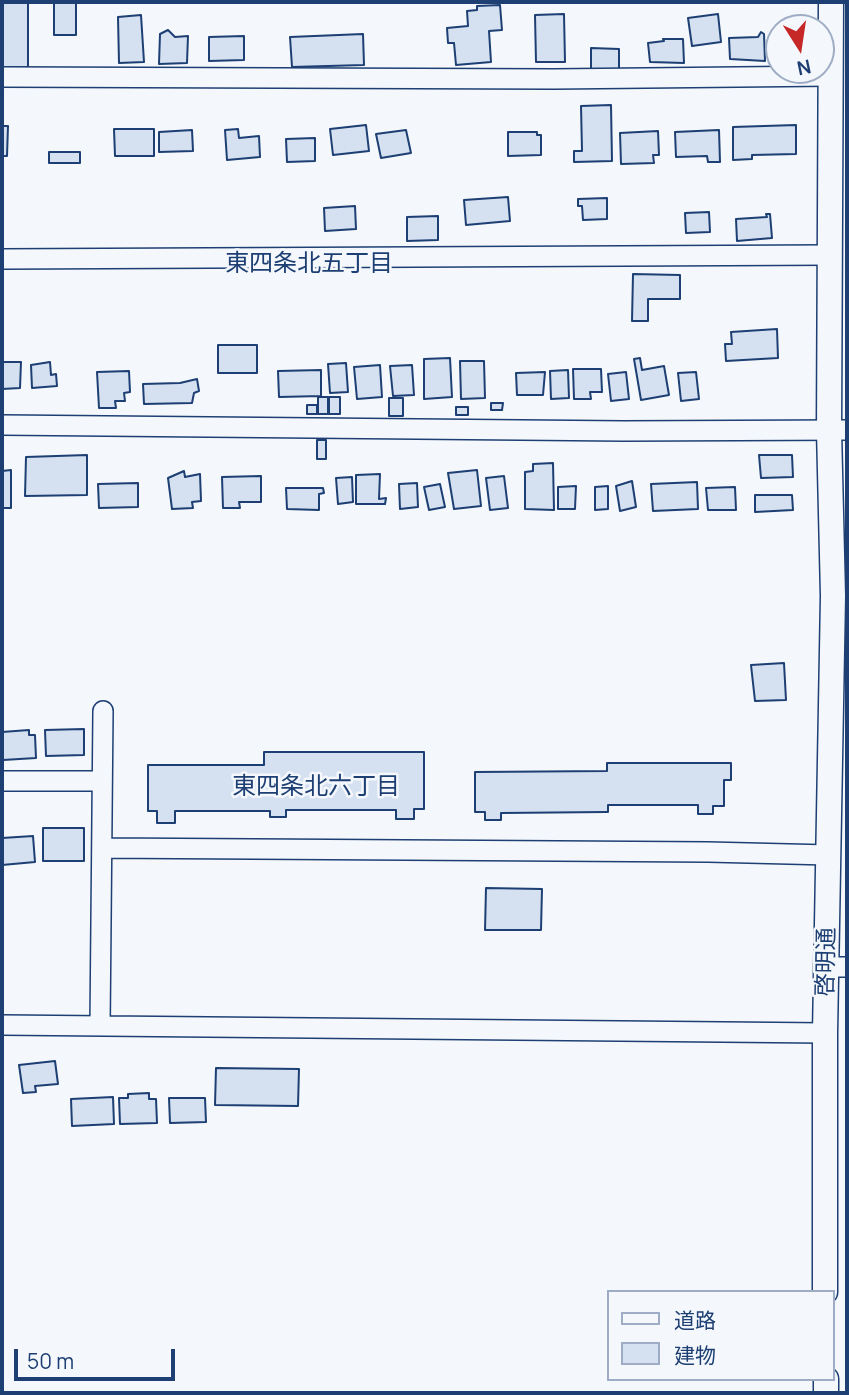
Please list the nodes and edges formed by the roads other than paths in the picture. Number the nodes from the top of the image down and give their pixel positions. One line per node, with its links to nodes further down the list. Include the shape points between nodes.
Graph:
1 (2, 77): 2 (street)
2 (765, 77)
3 (830, 84): 4 (street, 啓明通)
4 (830, 255): 5 (street); 7 (street, 啓明通)
5 (2, 259)
6 (2, 425): 7 (street)
7 (838, 430): 8 (street, 啓明通)
8 (840, 596): 12 (street, 啓明通)
9 (103, 711): 11 (street)
10 (2, 781): 11 (street)
11 (102, 781): 13 (street)
12 (839, 801): 14 (street, 啓明通)
13 (102, 848): 14 (street); 17 (street)
14 (829, 856): 15 (street, 啓明通)
15 (837, 967): 18 (street, 啓明通)
16 (2, 1025): 17 (street)
17 (100, 1026): 18 (street)
18 (825, 1033): 19 (street, 啓明通)
19 (825, 1290)

